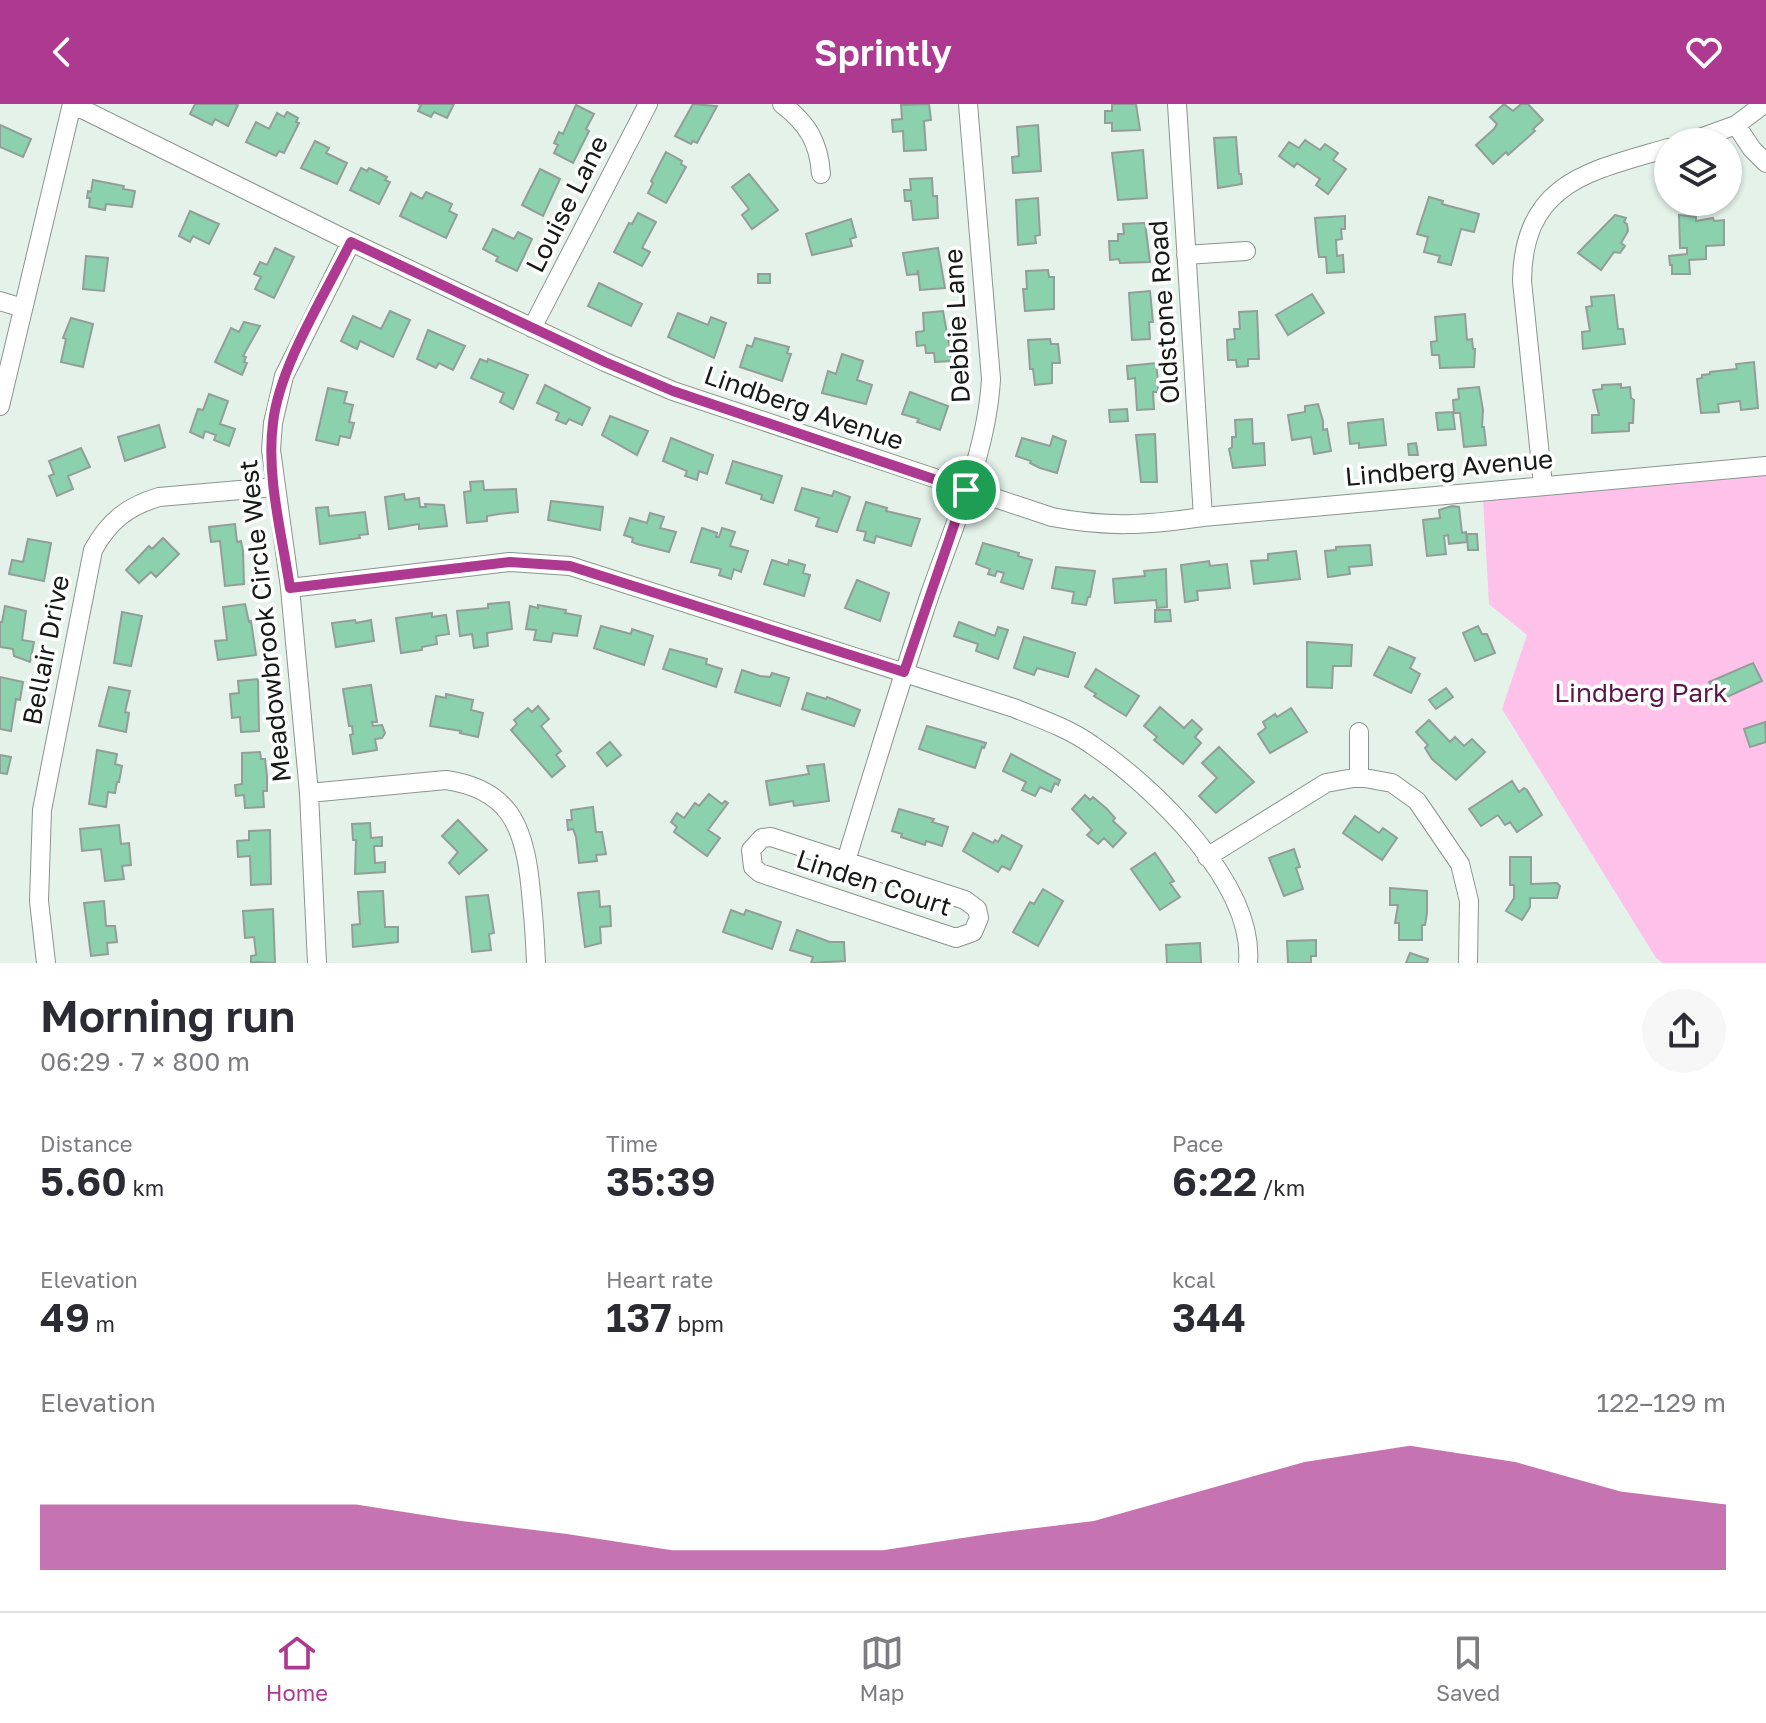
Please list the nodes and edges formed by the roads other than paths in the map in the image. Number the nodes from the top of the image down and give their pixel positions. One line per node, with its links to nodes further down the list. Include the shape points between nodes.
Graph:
1 (72, 104): 12 (street, Lindberg Avenue); 16 (street)
2 (648, 104): 17 (street, Louise Lane)
3 (782, 104): 11 (street, via 816,143)
4 (968, 104): 22 (street, Debbie Lane, via 991,379 986,425)
5 (1177, 104): 14 (street, Oldstone Road)
6 (1764, 104): 7 (street)
7 (1736, 125): 8 (street); 10 (street)
8 (1728, 128)
9 (1654, 152): 20 (street, via 1576,179 1544,206 1527,239 1522,281)
10 (1766, 163)
11 (821, 174)
12 (351, 242): 17 (street, Lindberg Avenue); 21 (street, Meadowbrook Circle West, via 284,376 273,423)
13 (1246, 251): 14 (street)
14 (1186, 255): 23 (street, Oldstone Road)
15 (0, 301): 16 (street)
16 (23, 308): 18 (street)
17 (532, 328): 22 (street, Lindberg Avenue, via 673,391)
18 (0, 406)
19 (1766, 466): 20 (street, Lindberg Avenue)
20 (1543, 485): 23 (street, Lindberg Avenue)
21 (275, 487): 24 (street, Meadowbrook Circle West); 31 (street, Bellair Drive, via 141,502 111,522 93,550 42,810 39,901)
22 (966, 490): 23 (street, Lindberg Avenue, via 1088,524 1143,525); 25 (street, Debbie Lane)
23 (1203, 517)
24 (290, 588): 25 (street, via 510,562 570,566); 28 (street, Meadowbrook Circle West)
25 (904, 672): 29 (street, via 1014,708 1091,744 1155,795); 30 (street, Debbie Lane)
26 (1359, 732): 27 (street)
27 (1359, 777): 29 (street, via 1326,783); 35 (street, via 1404,790 1454,852 1469,901)
28 (309, 793): 32 (street, Meadowbrook Circle West); 33 (street, via 446,780 495,797 519,826 525,843)
29 (1207, 857): 34 (street, via 1240,911)
30 (846, 861): 30 (street, Linden Court, via 971,902 978,925 956,938 760,873 750,858 756,843 771,837)
31 (46, 963)
32 (317, 963)
33 (536, 963)
34 (1248, 963)
35 (1468, 963)

